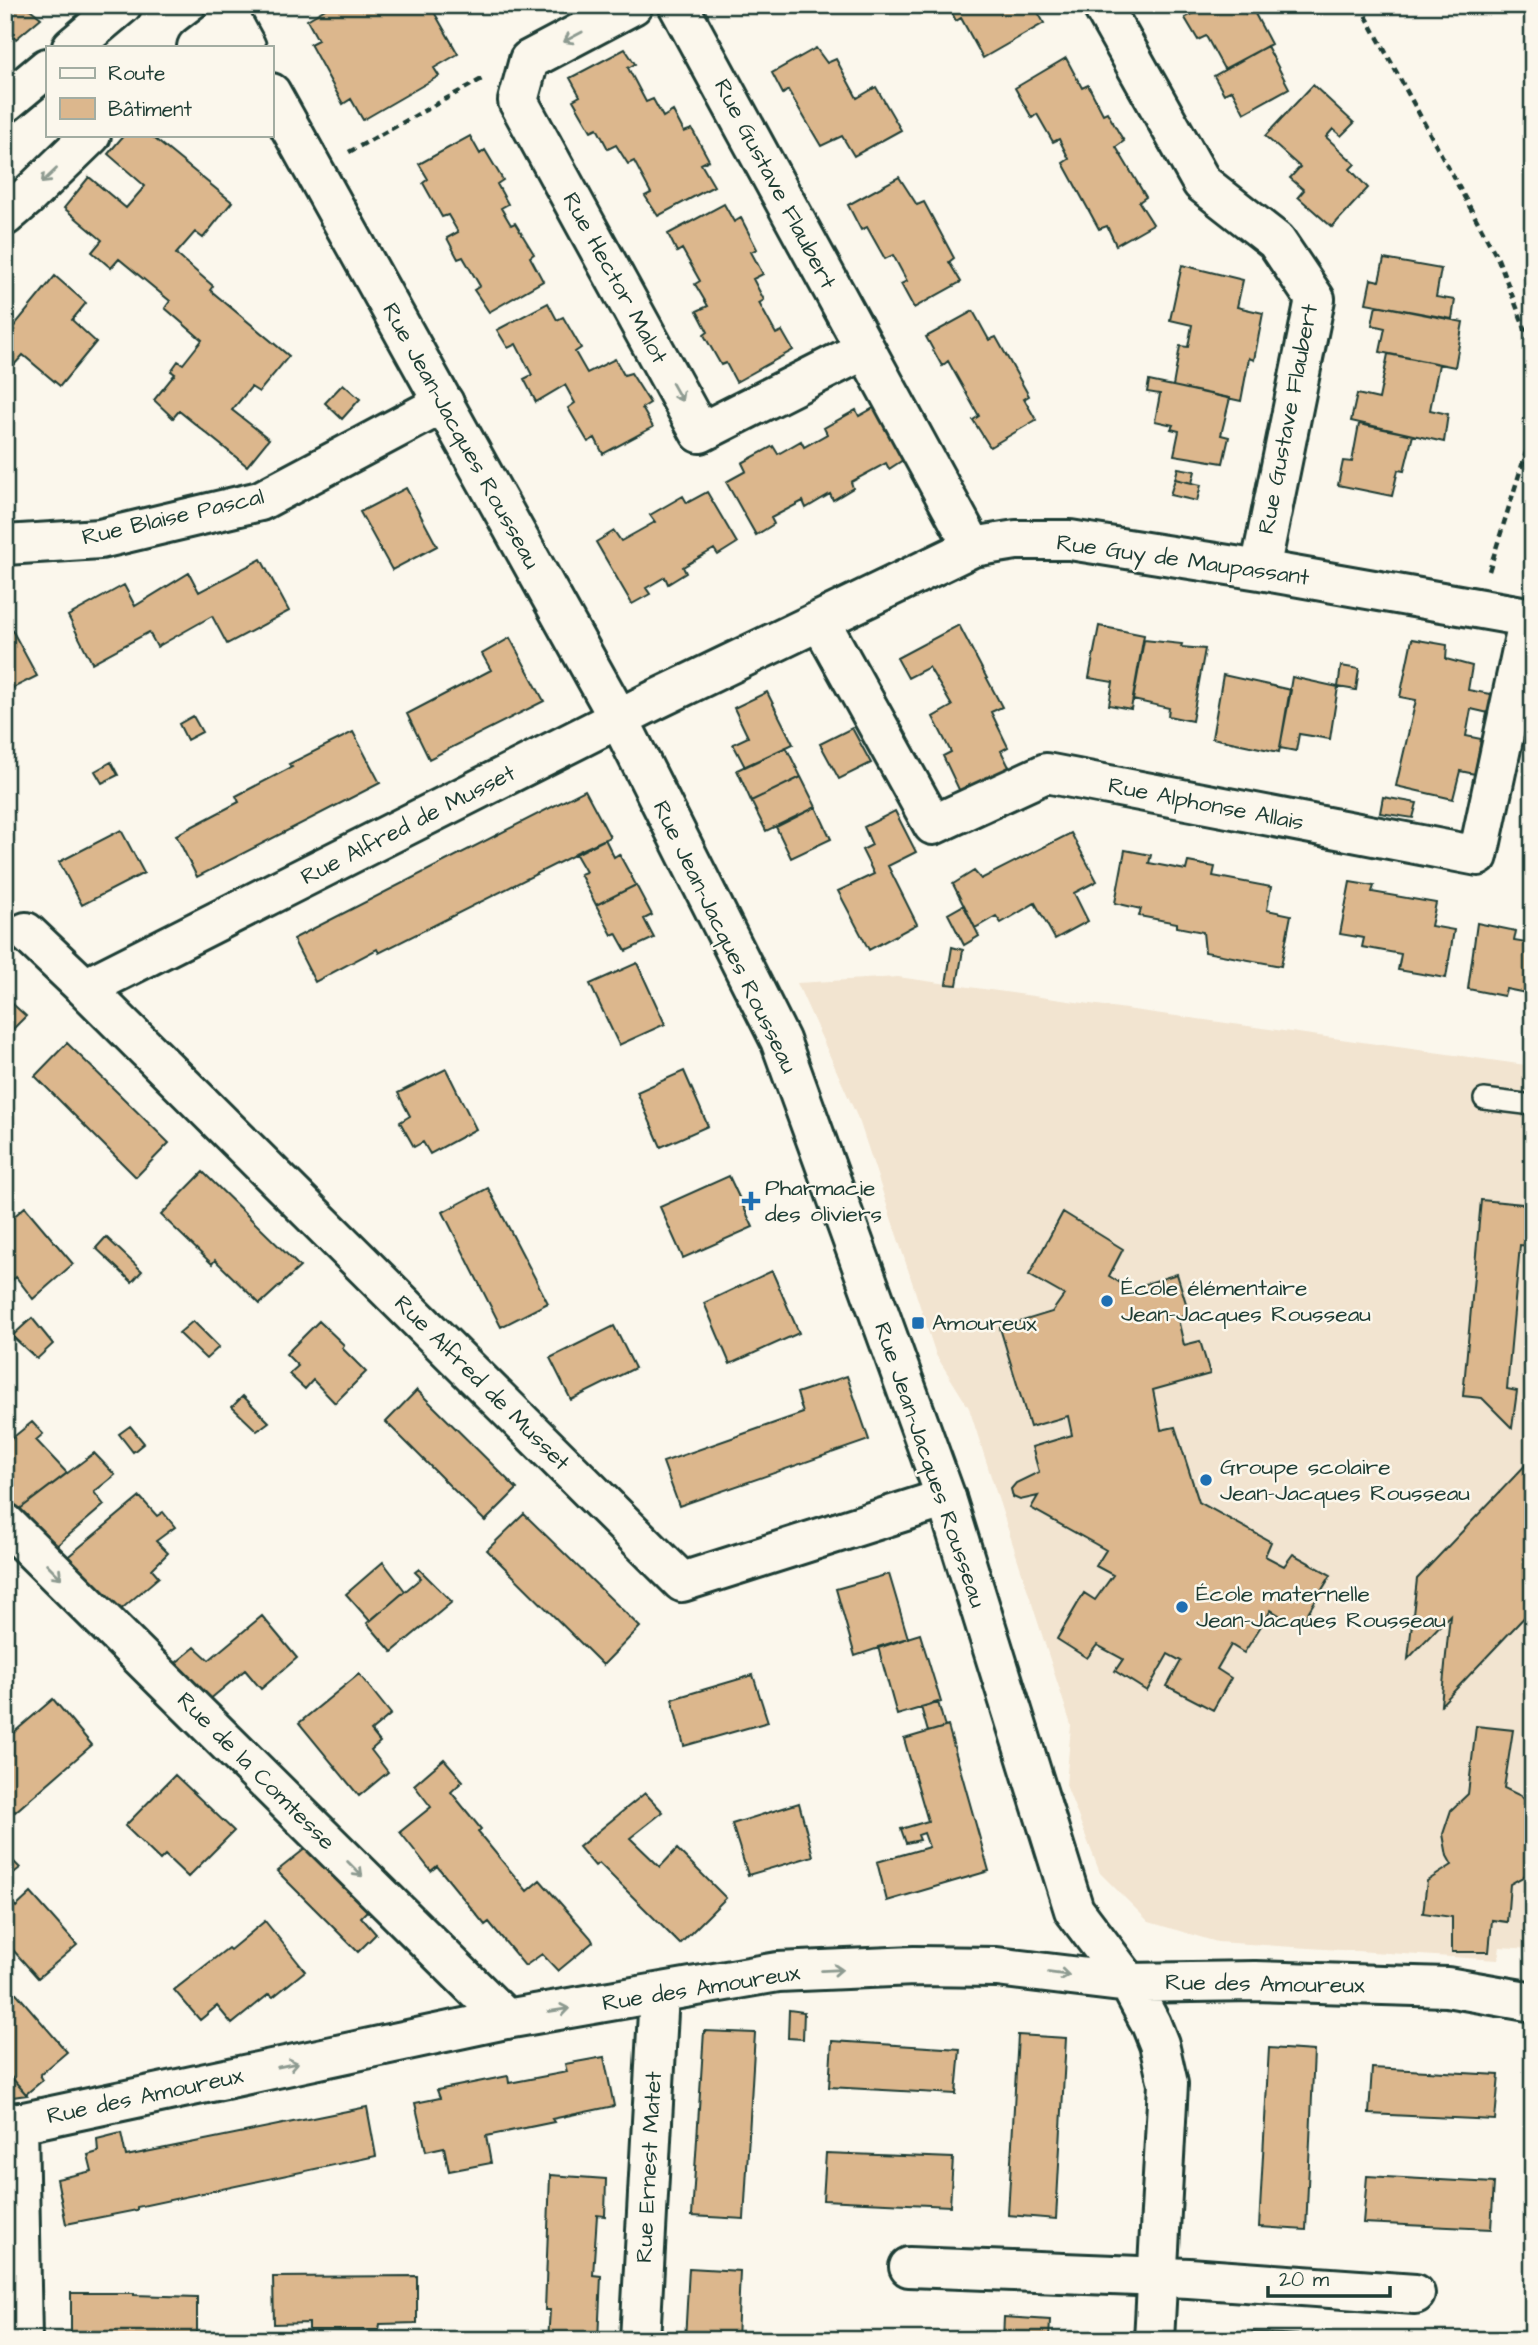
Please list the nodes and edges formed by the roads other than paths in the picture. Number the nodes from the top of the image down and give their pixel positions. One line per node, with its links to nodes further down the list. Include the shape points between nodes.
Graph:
1 (122, 5): 6 (street)
2 (634, 5): 13 (street, Rue Hector Malot, one-way to 13, via 530,60 518,101 700,433)
3 (678, 5): 13 (street, Rue Gustave Flaubert)
4 (1102, 5): 17 (street, Rue Gustave Flaubert, via 1202,183 1276,241 1315,299)
5 (234, 24): 7 (street)
6 (73, 46)
7 (199, 46)
8 (46, 69): 10 (street)
9 (273, 97): 14 (street, Rue Jean-Jacques Rousseau)
10 (5, 103)
11 (90, 136): 12 (street, one-way to 12)
12 (5, 216)
13 (864, 350): 16 (street, Rue Gustave Flaubert)
14 (444, 403): 15 (street, Rue Blaise Pascal, via 260,501 100,539); 20 (street, Rue Jean-Jacques Rousseau)
15 (5, 545)
16 (973, 547): 17 (street, Rue Guy de Maupassant, via 1016,540 1070,540); 19 (street, Rue Guy de Maupassant)
17 (1259, 570): 18 (street, Rue Guy de Maupassant)
18 (1531, 617): 19 (street, Rue Alphonse Allais, via 1478,856 1046,773 933,825)
19 (820, 621): 20 (street, Rue Guy de Maupassant)
20 (619, 719): 22 (street, Rue Alfred de Musset); 25 (street, Rue Jean-Jacques Rousseau, via 780,1040)
21 (26, 932): 22 (street, Rue Alfred de Musset)
22 (85, 988): 25 (street, Rue Alfred de Musset, via 682,1582)
23 (1484, 1099): 24 (lane)
24 (1533, 1105)
25 (946, 1499): 27 (street, Rue Jean-Jacques Rousseau, via 1074,1910)
26 (5, 1523): 30 (street, Rue de la Comtesse, one-way to 30)
27 (1129, 1983): 28 (street, Rue des Amoureux, one-way to 27, via 778,1972 914,1966 997,1967); 29 (street, Rue des Amoureux, via 1255,1981 1447,1987); 33 (street, Rue Jean-Jacques Rousseau, via 1159,2045 1168,2084)
28 (659, 1994): 30 (street, Rue des Amoureux, one-way to 28); 36 (street, Rue Ernest Matet)
29 (1533, 2002)
30 (506, 2019): 31 (street, Rue des Amoureux, one-way to 30)
31 (12, 2124): 35 (street)
32 (909, 2267): 33 (street)
33 (1158, 2278): 34 (street); 37 (street, Rue Jean-Jacques Rousseau)
34 (1415, 2294)
35 (22, 2340)
36 (640, 2340)
37 (1154, 2340)

